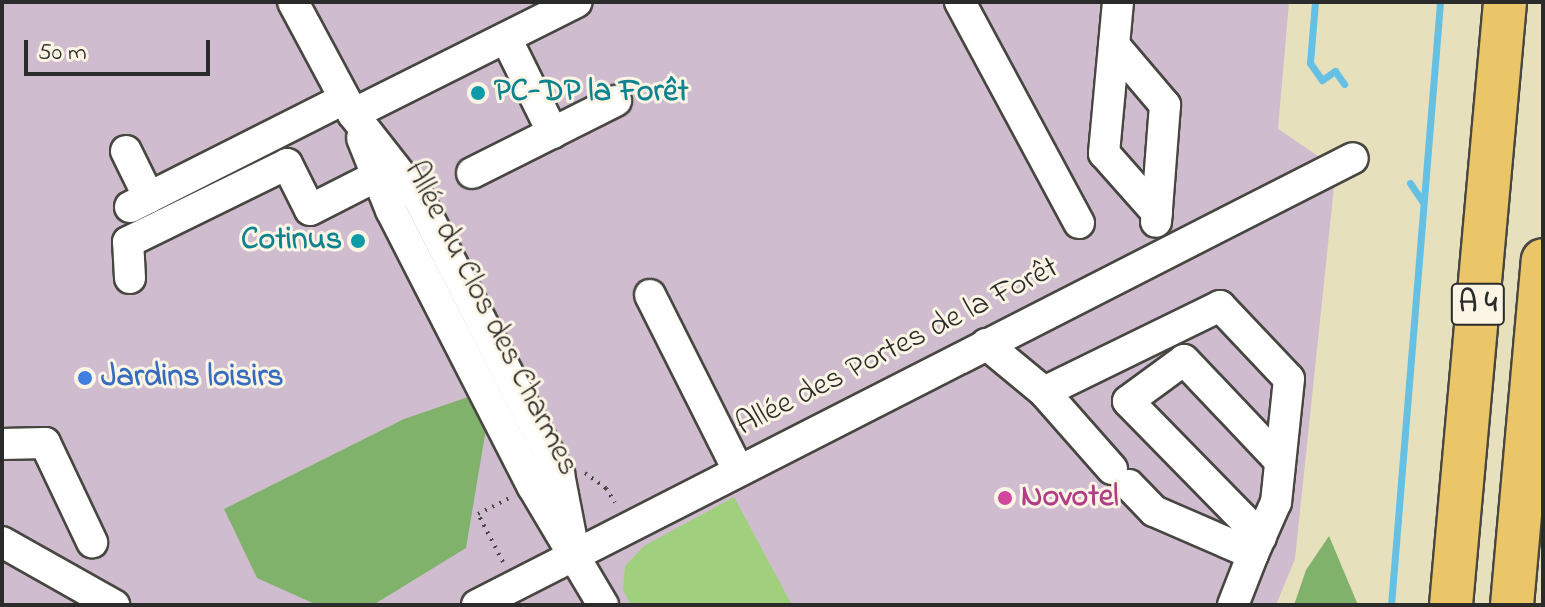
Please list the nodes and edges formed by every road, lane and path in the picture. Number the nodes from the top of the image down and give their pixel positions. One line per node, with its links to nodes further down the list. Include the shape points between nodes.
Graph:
1 (293, 2): 9 (street, Allée du Clos des Charmes)
2 (577, 2): 6 (street)
3 (960, 2): 16 (street)
4 (1118, 2): 7 (street)
5 (1505, 2): 34 (highway, A 4)
6 (506, 38): 9 (street); 10 (street)
7 (1114, 45): 15 (street, via 1165,105); 15 (street, via 1104,153)
8 (616, 101): 10 (street)
9 (349, 106): 11 (street, via 139,202); 14 (street, Allée du Clos des Charmes); 29 (street, Allée du Clos des Charmes, via 418,197 559,474)
10 (553, 133): 13 (street)
11 (126, 151)
12 (1353, 158): 17 (street, Allée des Portes de la Forêt)
13 (472, 173)
14 (375, 177): 19 (street, via 310,210 287,164 128,242); 29 (street, Allée du Clos des Charmes, via 533,487)
15 (1157, 213): 17 (street, via 1155,233)
16 (1079, 223)
17 (1166, 253): 21 (street, Allée des Portes de la Forêt)
18 (1543, 260): 35 (highway, A 4)
19 (130, 278)
20 (650, 295): 25 (street)
21 (986, 344): 22 (street); 25 (street, Allée des Portes de la Forêt)
22 (1044, 392): 24 (street, via 1220,306 1289,379); 28 (street, via 1154,511)
23 (2, 444): 27 (street, via 45,443)
24 (1280, 461): 28 (street, via 1276,502); 28 (street, via 1184,360 1128,401)
25 (738, 470): 29 (street, Allée des Portes de la Forêt)
26 (2, 542): 30 (street)
27 (92, 542)
28 (1257, 546): 33 (street)
29 (574, 552): 31 (street, Allée des Portes de la Forêt); 32 (street, Allée du Clos des Charmes)
30 (114, 605)
31 (477, 605)
32 (603, 605)
33 (1233, 605)
34 (1451, 605)
35 (1512, 605)

